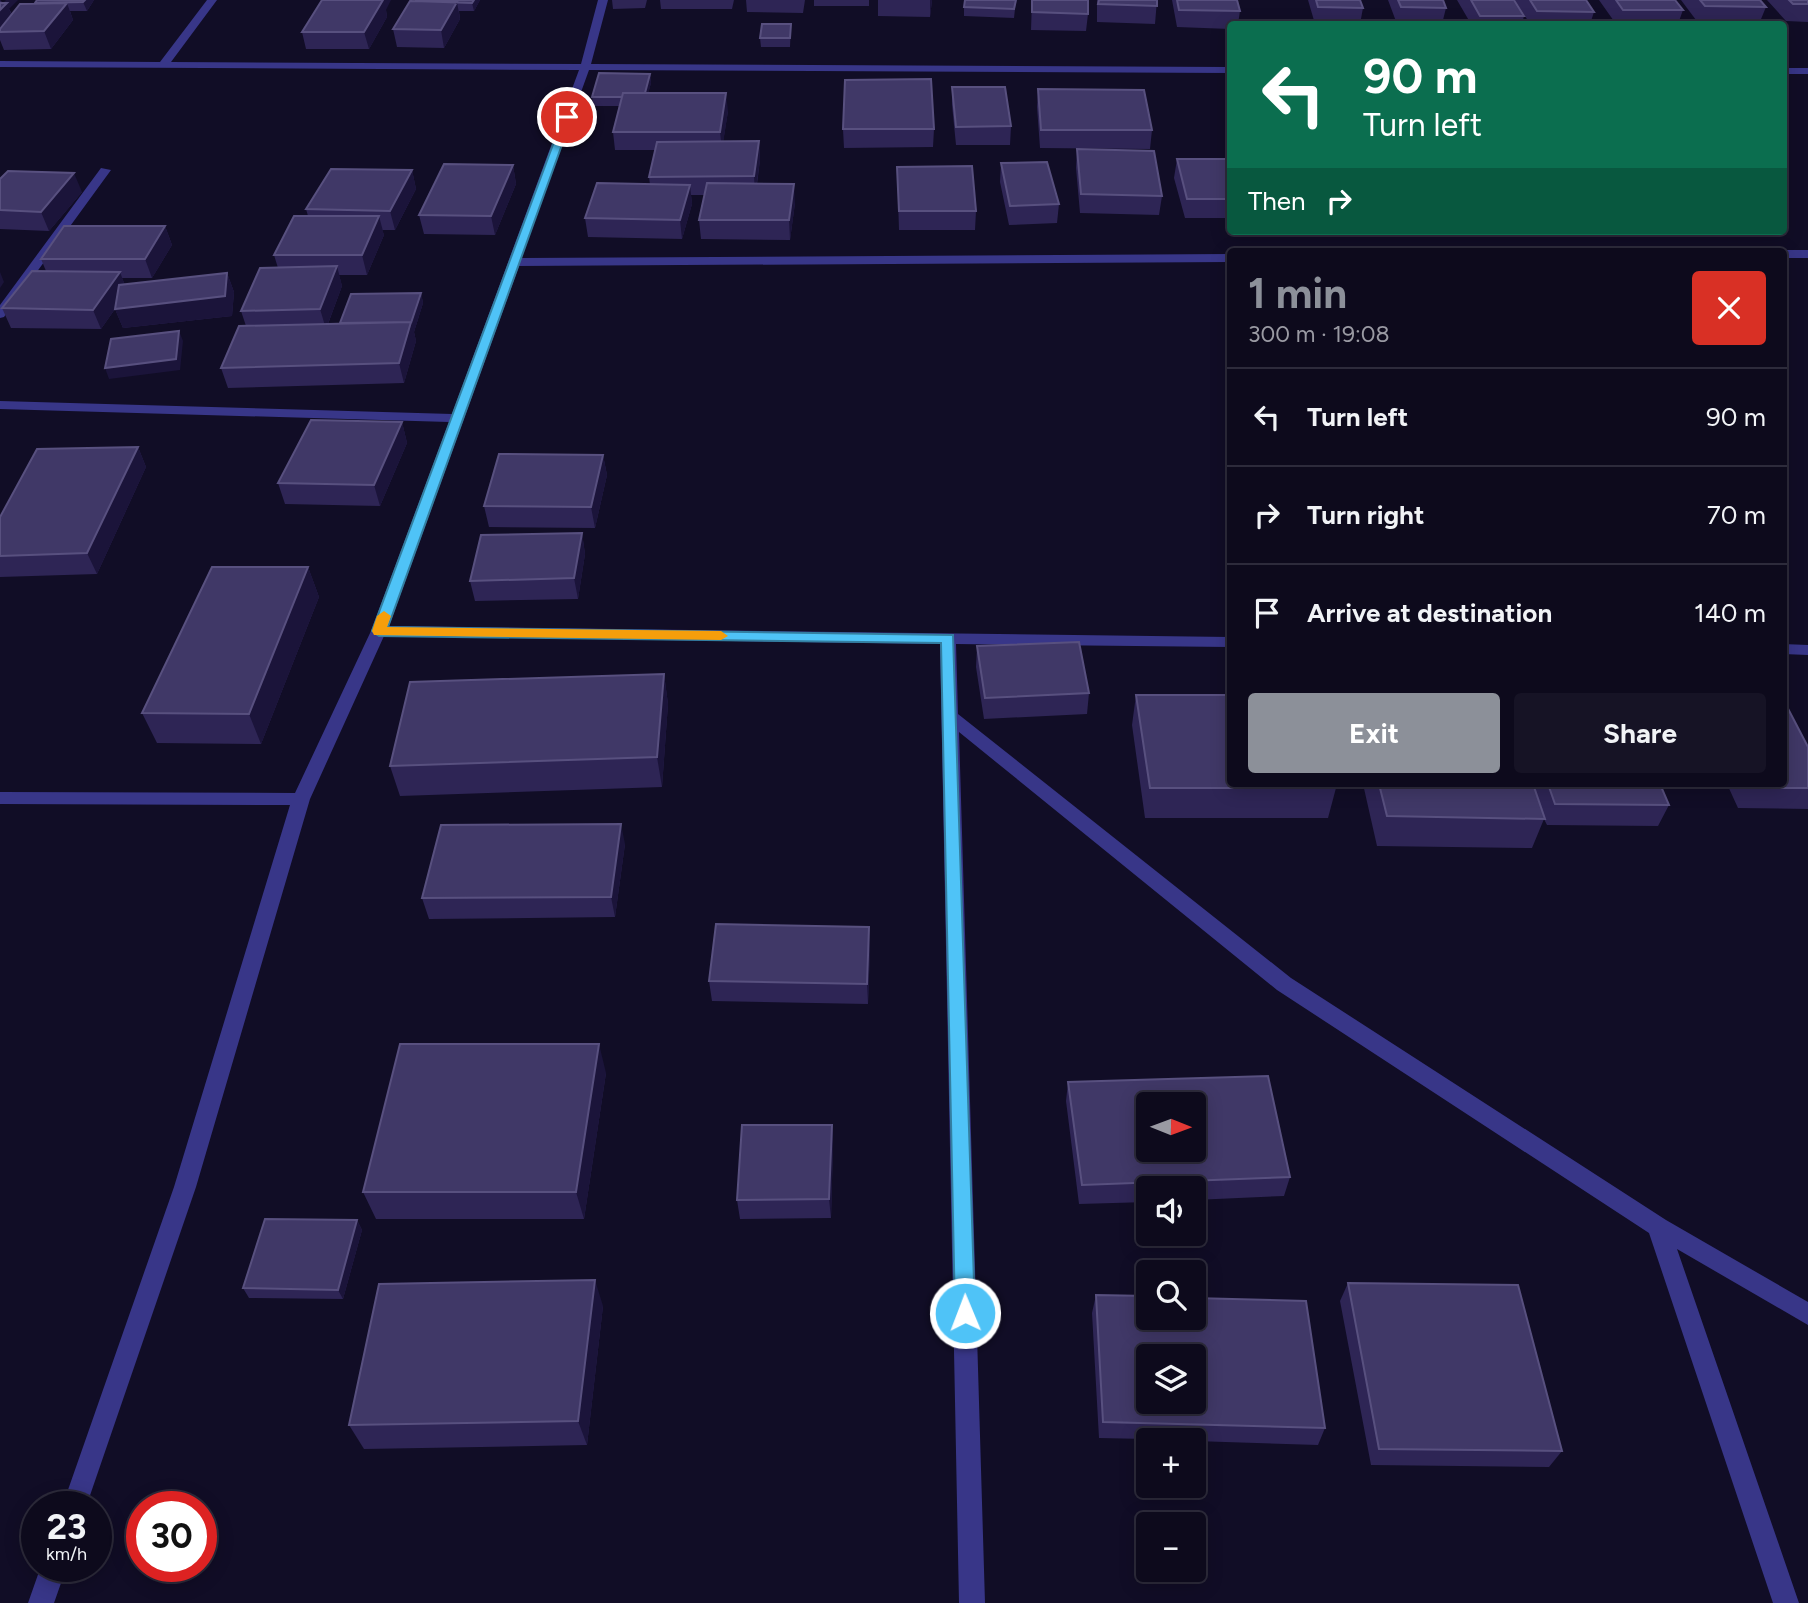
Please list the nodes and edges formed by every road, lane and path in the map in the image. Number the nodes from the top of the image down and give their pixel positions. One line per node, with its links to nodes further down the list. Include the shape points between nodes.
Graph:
1 (212, 0): 4 (street)
2 (603, 0): 5 (street)
3 (0, 64): 4 (street)
4 (163, 65): 5 (street)
5 (584, 68): 6 (street); 13 (street)
6 (1227, 70)
7 (1787, 71): 8 (street)
8 (1808, 71)
9 (105, 170): 14 (street)
10 (1787, 254): 11 (street)
11 (1808, 254)
12 (1227, 258): 13 (street)
13 (515, 262): 16 (street)
14 (0, 314)
15 (0, 405): 16 (street)
16 (454, 418): 17 (street)
17 (379, 631): 18 (street); 24 (street)
18 (948, 639): 19 (street); 22 (street)
19 (1227, 642)
20 (1787, 649): 21 (street)
21 (1808, 650)
22 (949, 715): 25 (street, via 1284,984); 30 (street)
23 (0, 798): 24 (street)
24 (301, 800): 27 (street, via 186,1187)
25 (1658, 1227): 26 (street); 31 (street)
26 (1808, 1314)
27 (80, 1491)
28 (48, 1582): 29 (street)
29 (41, 1603)
30 (972, 1603)
31 (1786, 1603)

